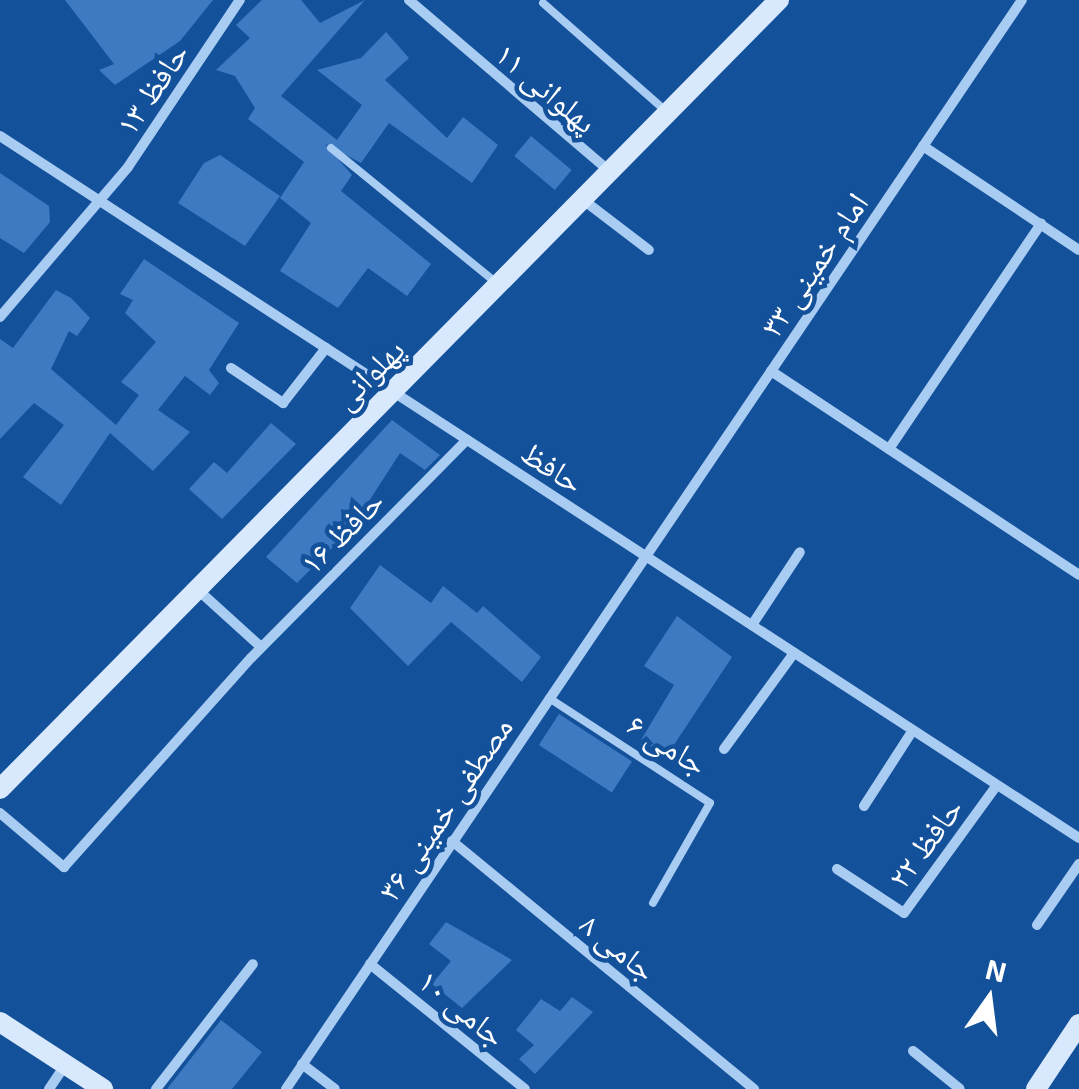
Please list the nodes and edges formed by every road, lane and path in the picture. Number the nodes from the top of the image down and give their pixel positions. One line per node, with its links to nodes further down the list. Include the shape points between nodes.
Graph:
1 (240, 0): 12 (street, حافظ ۱۳)
2 (408, 0): 10 (street, پهلوانی ۱۱)
3 (779, 0): 6 (street, پهلوانی)
4 (1022, 0): 8 (street, امام خمینی ۳۳)
5 (543, 3): 6 (lane)
6 (668, 112): 10 (street, پهلوانی)
7 (0, 136): 12 (street, حافظ)
8 (922, 146): 13 (street); 20 (street, امام خمینی ۳۳)
9 (331, 148): 16 (lane)
10 (610, 172): 11 (street, پهلوانی)
11 (582, 199): 14 (street); 16 (street, پهلوانی)
12 (98, 200): 17 (street, حافظ ۱۳); 18 (street, حافظ)
13 (1041, 224): 15 (street); 23 (street)
14 (648, 250)
15 (1079, 250)
16 (498, 284): 21 (street, پهلوانی)
17 (0, 316)
18 (326, 348): 19 (street, via 283,402); 21 (street, حافظ)
19 (231, 368)
20 (771, 371): 23 (street); 25 (street, امام خمینی ۳۳)
21 (392, 391): 22 (street, حافظ); 27 (street, پهلوانی)
22 (467, 440): 25 (street, حافظ); 29 (street, حافظ ۱۶)
23 (888, 449): 26 (street)
24 (800, 552): 28 (street)
25 (646, 556): 28 (street, حافظ); 31 (street, مصطفی خمینی ۳۶)
26 (1079, 575)
27 (196, 590): 29 (street); 35 (street, پهلوانی)
28 (752, 625): 30 (street, حافظ)
29 (261, 648): 37 (street, حافظ ۱۶, via 64,868)
30 (794, 653): 32 (street, حافظ); 33 (street)
31 (549, 698): 39 (street, مصطفی خمینی ۳۶); 42 (lane, جامی ۶, via 710,804)
32 (913, 730): 34 (street, حافظ); 36 (street)
33 (724, 749)
34 (997, 784): 38 (street, حافظ); 41 (street, حافظ ۲۲, via 904,913)
35 (0, 788)
36 (864, 806)
37 (0, 814)
38 (1079, 838)
39 (452, 840): 45 (street, مصطفی خمینی ۳۶); 58 (street, جامی ۸)
40 (1079, 864): 43 (street)
41 (837, 869)
42 (653, 904)
43 (1037, 925)
44 (253, 964): 54 (street)
45 (370, 964): 51 (street, مصطفی خمینی ۳۶); 57 (street, جامی ۱۰)
46 (0, 1022): 50 (street)
47 (1079, 1024): 49 (street)
48 (913, 1051): 59 (street)
49 (1071, 1053): 60 (street)
50 (66, 1064): 52 (street); 53 (street)
51 (302, 1064): 55 (street, مصطفی خمینی ۳۶); 56 (street)
52 (49, 1089)
53 (103, 1089)
54 (156, 1089)
55 (286, 1089)
56 (334, 1089)
57 (524, 1089)
58 (754, 1089)
59 (960, 1089)
60 (1036, 1089)

